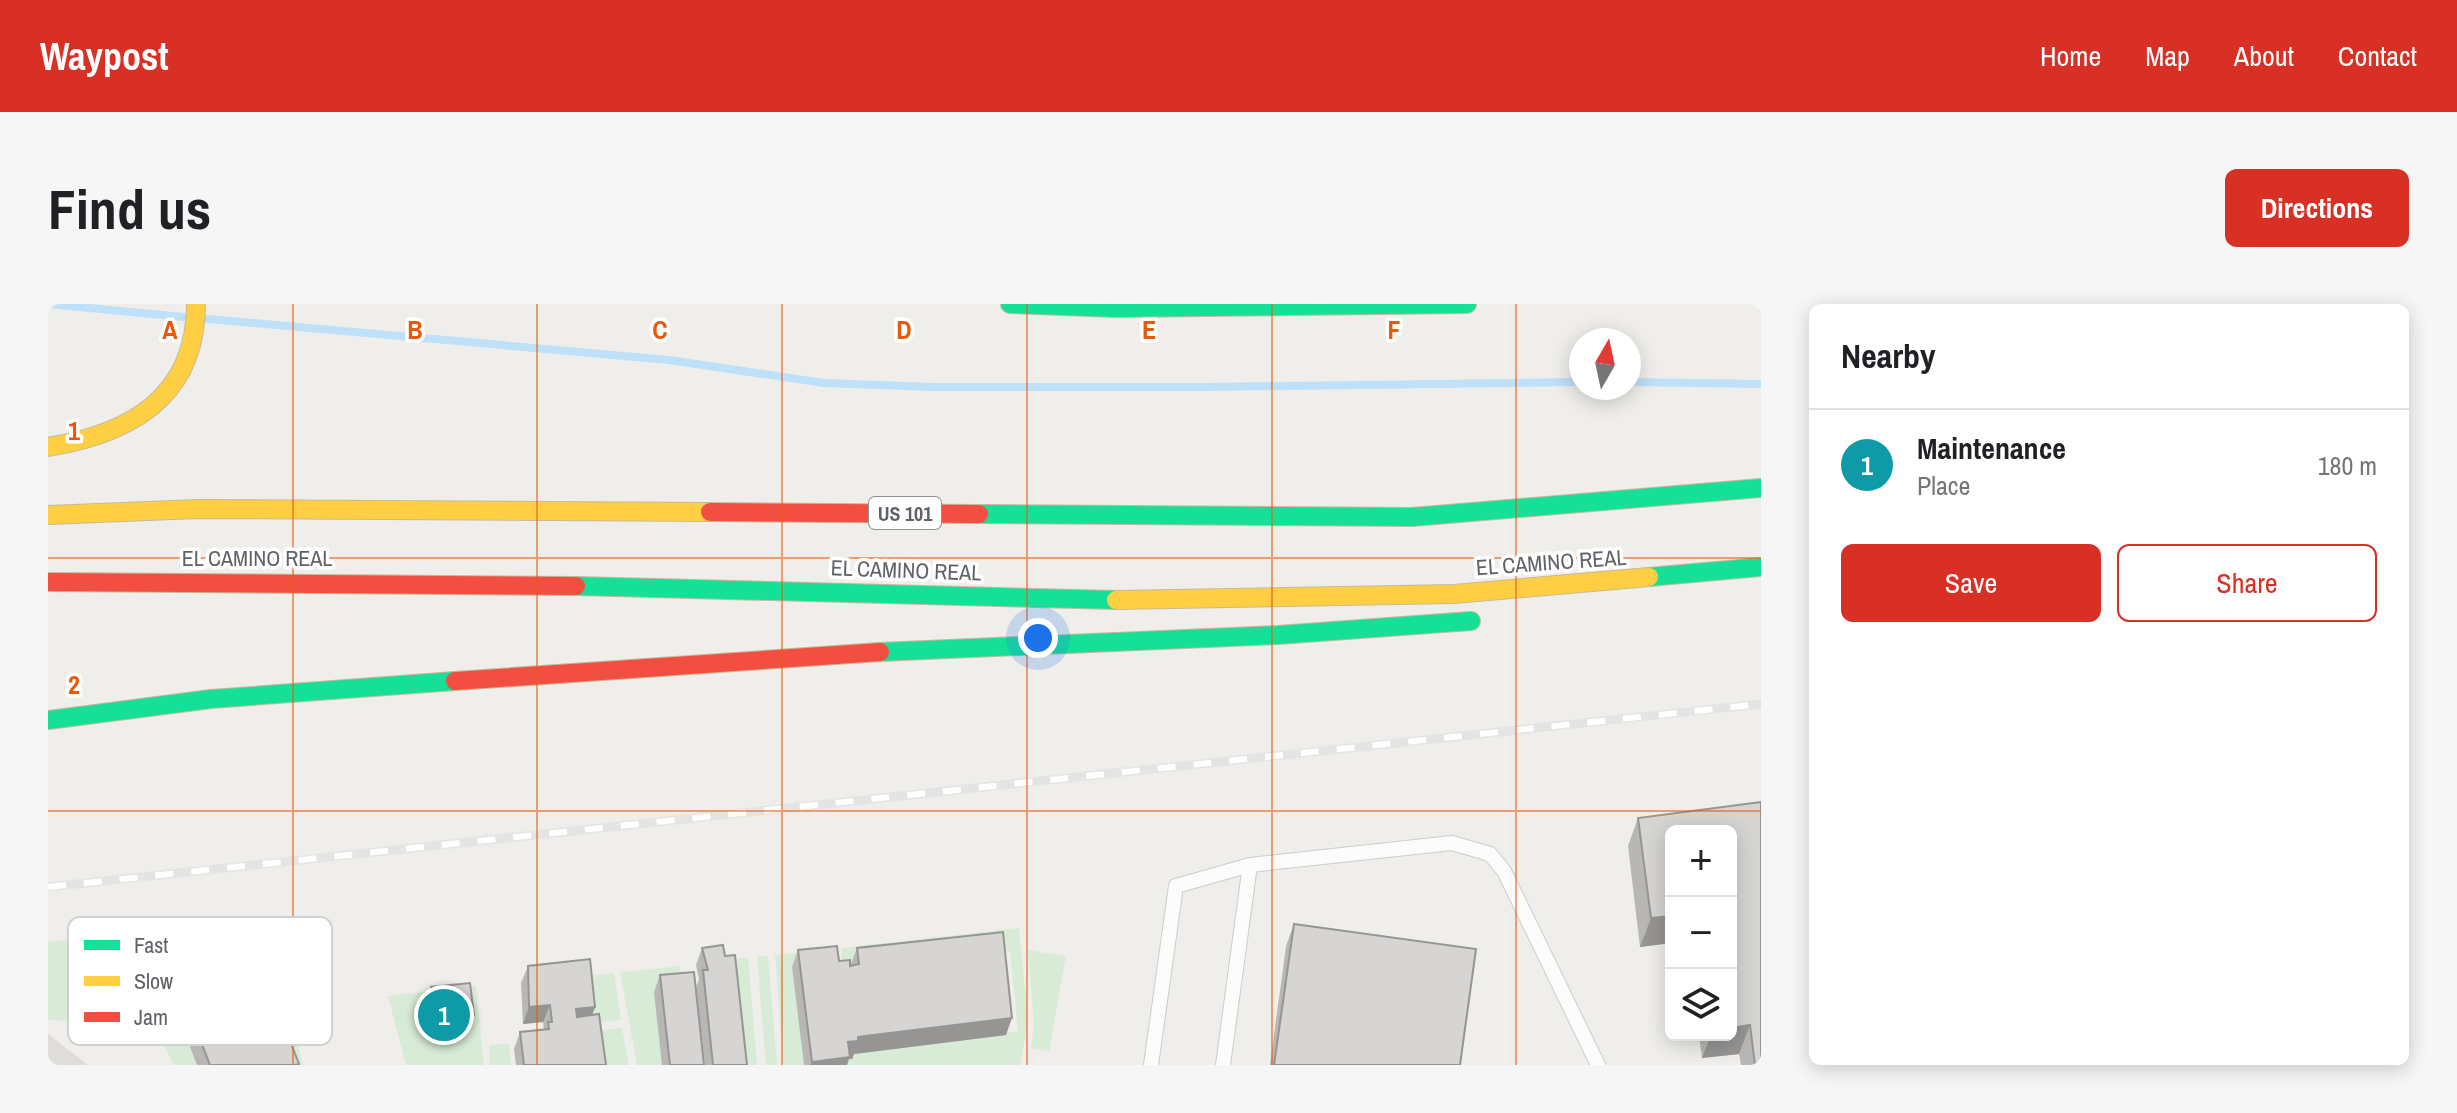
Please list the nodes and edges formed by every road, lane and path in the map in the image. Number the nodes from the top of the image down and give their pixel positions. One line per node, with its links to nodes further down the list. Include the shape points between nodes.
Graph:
1 (196, 304): 4 (highway, via 187,351 170,390 145,418 104,437)
2 (1010, 304): 3 (highway)
3 (1467, 304)
4 (48, 447)
5 (1761, 488): 6 (highway, US 101, via 1412,517 214,509)
6 (48, 515)
7 (1761, 567): 8 (highway, EL CAMINO REAL)
8 (1686, 576): 9 (highway, EL CAMINO REAL, via 1454,594 1162,601 581,586); 10 (highway)
9 (48, 582)
10 (1632, 597)
11 (1497, 619): 12 (highway, via 1278,635 800,656 211,699)
12 (48, 720)
13 (1250, 865): 14 (lane, via 1176,886); 15 (lane); 16 (lane, via 1452,843 1490,854 1504,871)
14 (1151, 1065)
15 (1223, 1065)
16 (1598, 1065)

